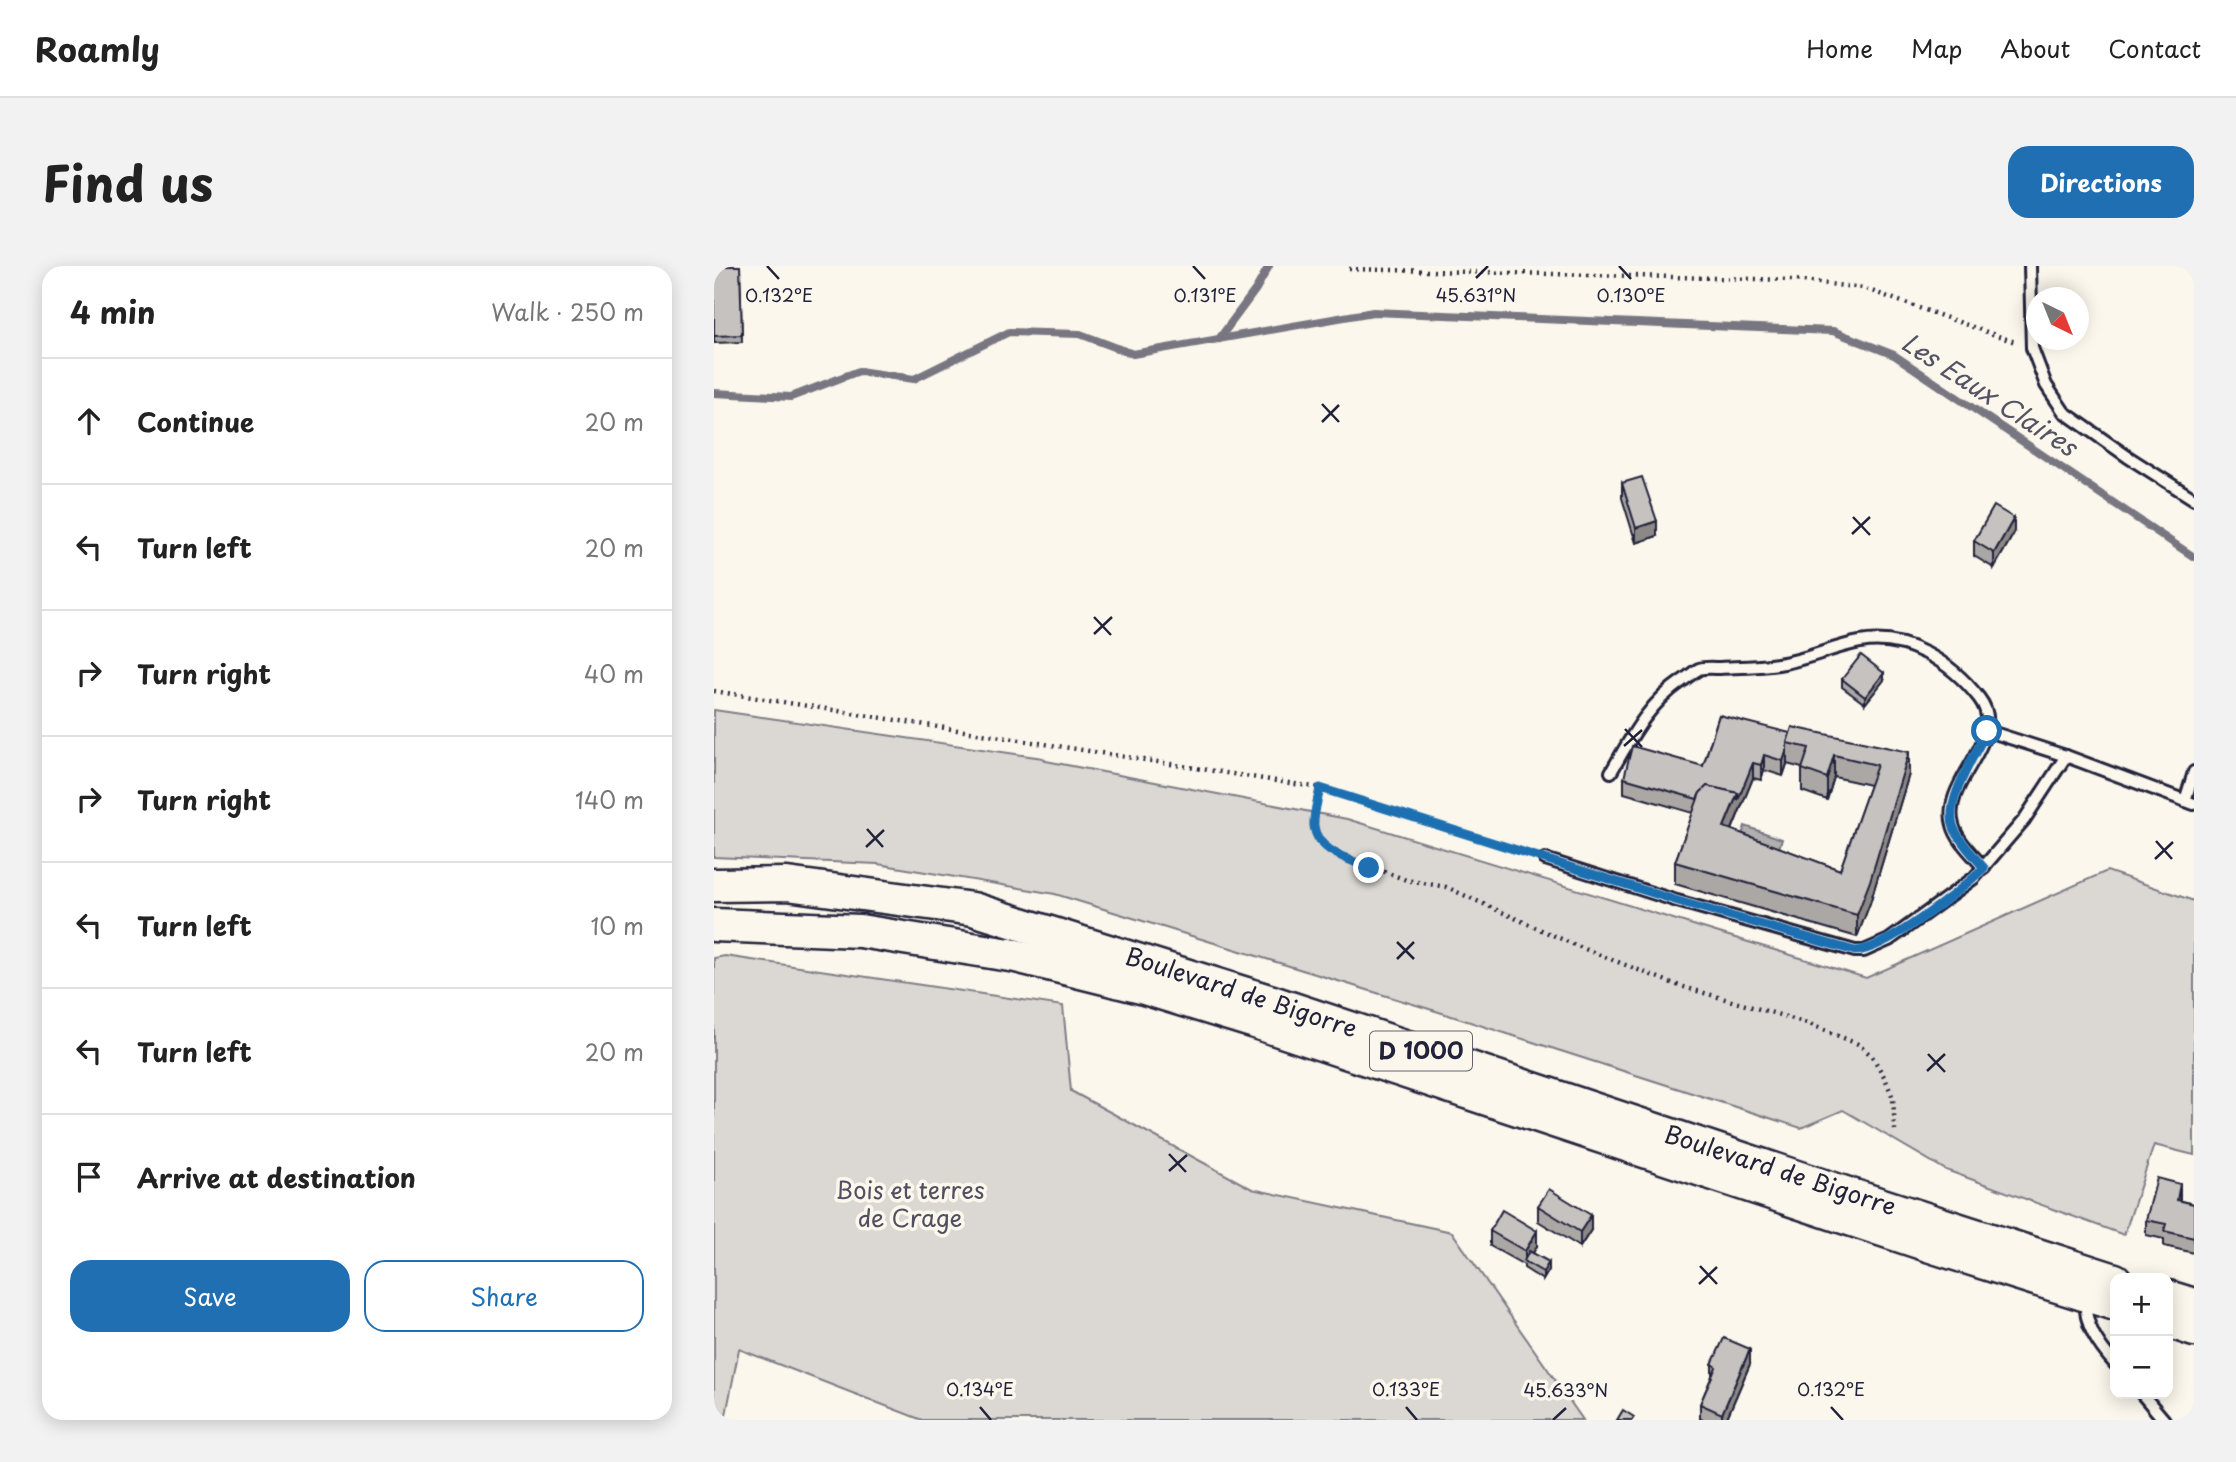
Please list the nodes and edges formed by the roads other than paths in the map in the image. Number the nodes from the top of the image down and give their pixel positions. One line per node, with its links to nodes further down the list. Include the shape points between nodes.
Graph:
1 (2031, 266): 2 (lane, via 2032,348 2046,385 2064,412)
2 (2194, 499)
3 (1987, 731): 4 (lane); 5 (lane, via 1984,706 1947,665 1908,645 1882,639 1779,664 1700,669 1653,705); 9 (lane, via 1952,809 1953,825)
4 (2066, 756): 7 (lane); 9 (lane, via 2024,820)
5 (1611, 772)
6 (2194, 772): 7 (lane)
7 (2190, 803)
8 (1545, 859): 9 (lane, via 1855,951 1889,940)
9 (1984, 868)
10 (714, 886): 12 (main road, Boulevard de Bigorre / D 1000, via 787,884 973,909 1272,1002)
11 (714, 925): 14 (main road, Boulevard de Bigorre / D 1000, via 860,931 1016,956 1141,987)
12 (2110, 1278)
13 (2173, 1299): 15 (main road)
14 (2101, 1300): 18 (lane, via 2085,1308 2091,1330)
15 (2194, 1306)
16 (2173, 1323): 17 (main road)
17 (2194, 1330)
18 (2110, 1358)
19 (2146, 1399): 20 (lane)
20 (2164, 1420)

